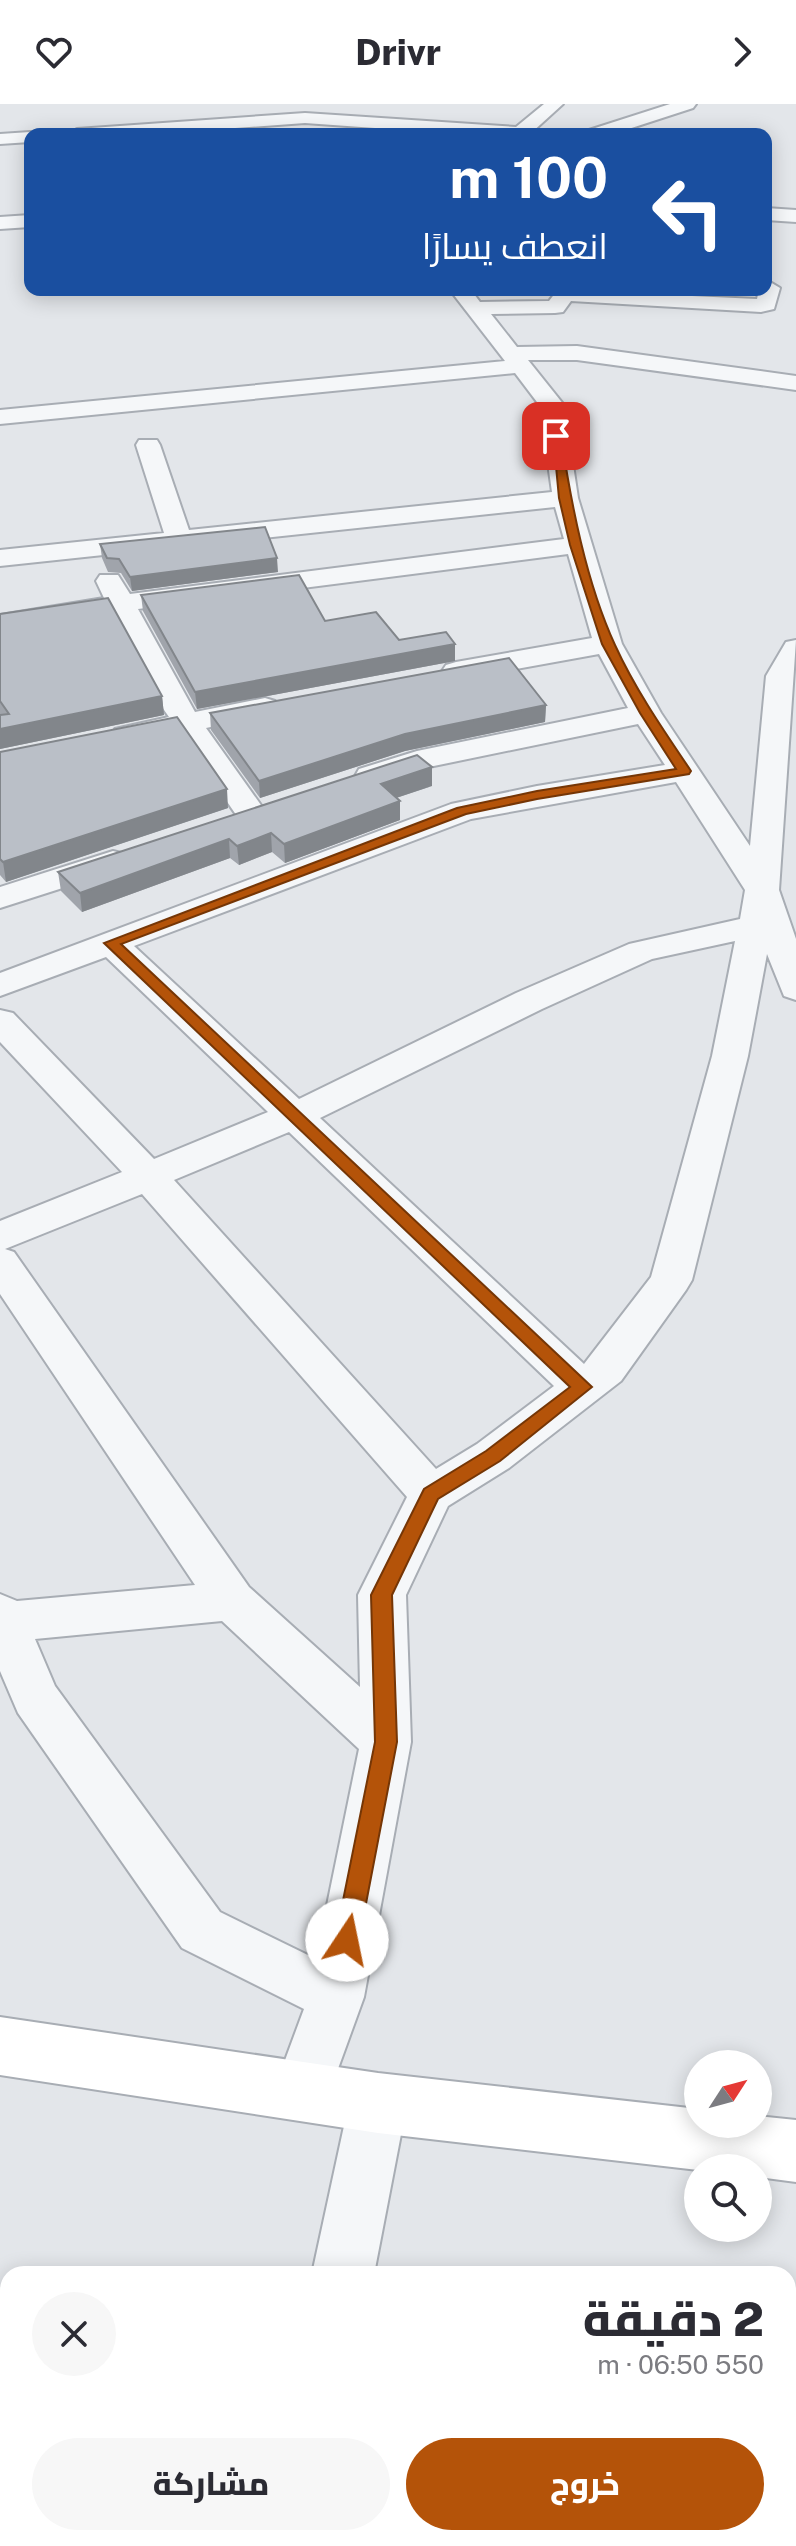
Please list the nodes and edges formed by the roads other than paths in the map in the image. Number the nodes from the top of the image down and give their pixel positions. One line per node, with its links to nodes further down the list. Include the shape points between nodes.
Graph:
1 (554, 104): 5 (street)
2 (687, 104): 6 (street)
3 (162, 128): 4 (street, via 305,118)
4 (397, 128)
5 (527, 128)
6 (613, 128)
7 (24, 137): 8 (street)
8 (0, 139)
9 (772, 214): 10 (street)
10 (796, 216)
11 (24, 221): 12 (street)
12 (0, 223)
13 (563, 296): 16 (street, via 549,308)
14 (588, 296): 15 (street, via 761,306 767,305)
15 (769, 296)
16 (467, 299): 17 (street)
17 (516, 360): 18 (street, via 577,353); 19 (street); 21 (street, via 552,405)
18 (796, 383)
19 (0, 417)
20 (148, 445): 22 (street)
21 (565, 498): 22 (street); 23 (street)
22 (179, 539): 24 (street)
23 (576, 545): 26 (street); 28 (street)
24 (94, 548): 25 (street); 26 (street)
25 (0, 558)
26 (118, 603): 27 (street); 33 (street)
27 (0, 623)
28 (608, 644): 30 (street); 32 (street)
29 (796, 648): 42 (street, via 780,676)
30 (424, 677)
31 (297, 700): 33 (street)
32 (646, 713): 35 (street); 36 (street, via 417,760)
33 (187, 722): 34 (street); 38 (street)
34 (93, 742)
35 (684, 771): 42 (street); 43 (street, via 462,811)
36 (342, 785)
37 (282, 805): 38 (street)
38 (252, 815): 39 (street)
39 (222, 825)
40 (148, 849): 41 (street)
41 (0, 898)
42 (759, 908): 45 (street); 47 (street, via 641,951 529,1001); 51 (street, via 730,1056 671,1280 606,1370)
43 (111, 943): 44 (street); 47 (street)
44 (0, 985)
45 (796, 989)
46 (0, 1021): 48 (street)
47 (296, 1115): 48 (street); 51 (street)
48 (148, 1176): 49 (street); 52 (street)
49 (0, 1237)
50 (0, 1262): 53 (street)
51 (582, 1387): 52 (street, via 493,1456)
52 (431, 1494): 55 (street, via 382,1595)
53 (232, 1601): 54 (street); 55 (street)
54 (1, 1619): 56 (street, via 36,1698 201,1930)
55 (386, 1742): 56 (street)
56 (336, 1997): 58 (street)
57 (0, 2046): 58 (main road)
58 (303, 2090): 59 (main road)
59 (378, 2103): 60 (main road); 61 (street)
60 (796, 2151)
61 (345, 2266)

